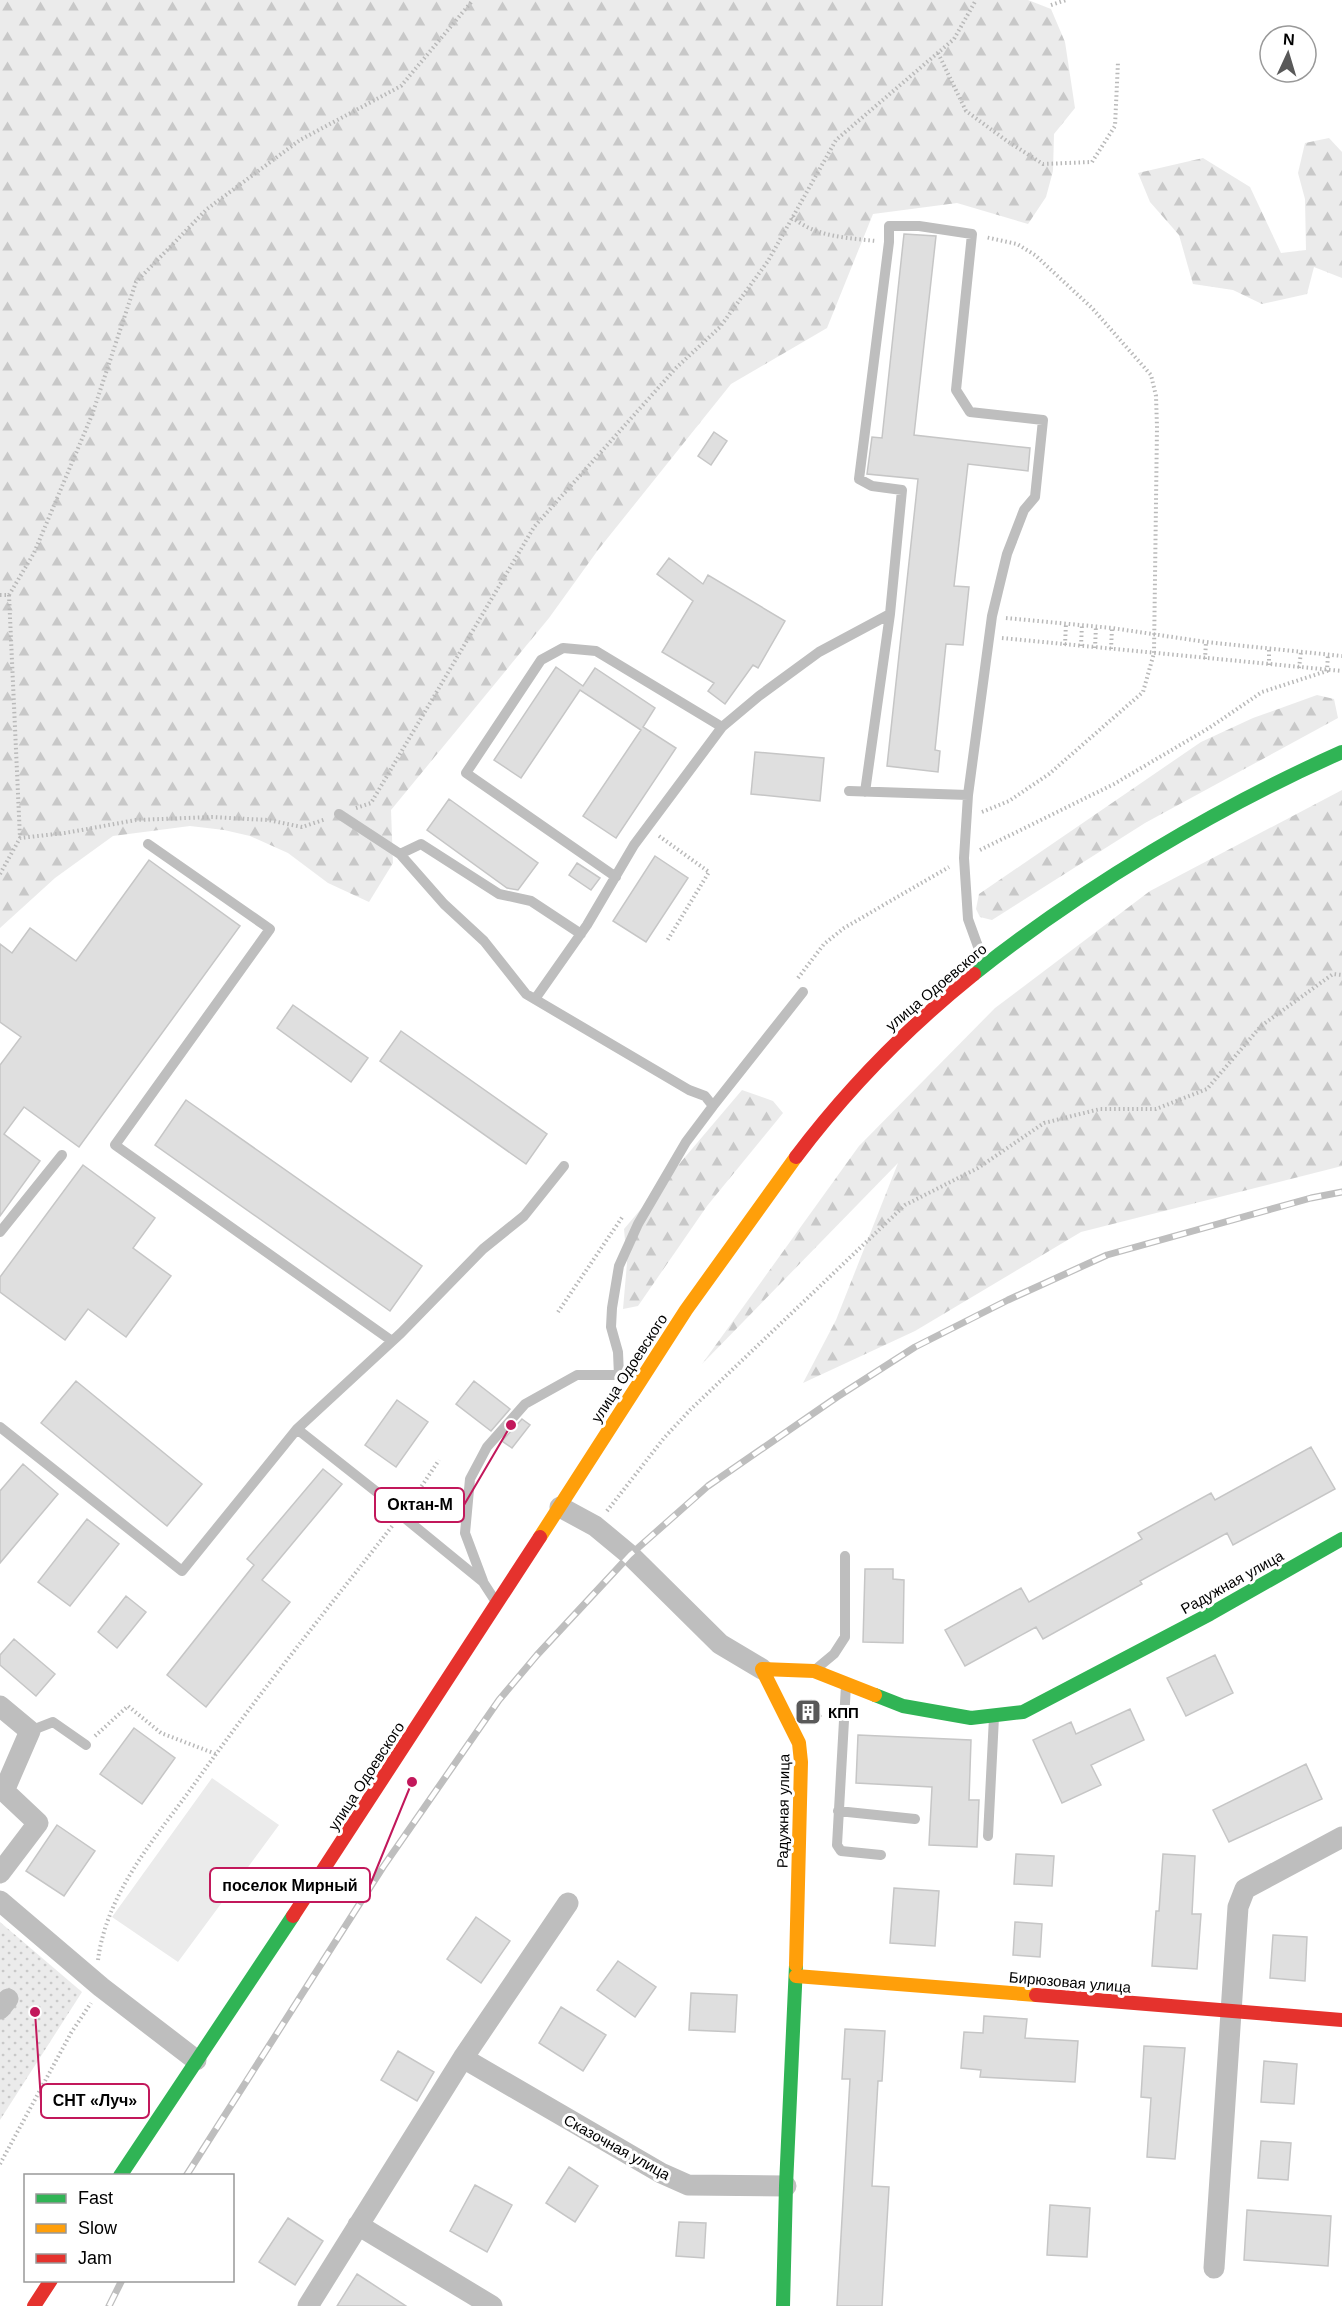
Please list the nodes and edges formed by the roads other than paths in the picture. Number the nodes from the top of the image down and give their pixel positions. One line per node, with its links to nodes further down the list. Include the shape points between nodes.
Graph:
1 (890, 614): 2 (lane, via 819,652); 5 (lane); 6 (lane, via 902,490 872,486 859,479 888,226 919,226 972,234 956,390 970,411 1043,420 1035,497 1023,510 1011,543 992,616)
2 (722, 727): 10 (lane, via 634,845); 10 (lane, via 596,651 562,648 541,660 466,773)
3 (1342, 752): 12 (street, улица Одоевского, via 1201,824 1126,869)
4 (849, 791): 5 (lane)
5 (865, 792): 6 (lane)
6 (968, 795): 12 (lane, via 964,858 968,920)
7 (339, 814): 9 (lane)
8 (148, 844): 19 (lane, via 270,929 115,1145)
9 (399, 854): 11 (lane, via 421,844 499,894 531,901); 14 (lane)
10 (616, 877): 11 (lane)
11 (581, 934): 14 (lane)
12 (986, 966): 20 (street, улица Одоевского, via 893,1045 848,1093 794,1159)
13 (803, 992): 15 (lane)
14 (534, 999): 15 (lane, via 705,1096)
15 (713, 1106): 21 (lane, via 686,1142 638,1224 619,1266 612,1327)
16 (62, 1155): 18 (lane)
17 (564, 1166): 19 (lane, via 524,1216 483,1249)
18 (0, 1232)
19 (392, 1341): 23 (lane)
20 (645, 1371): 21 (lane); 24 (street, улица Одоевского)
21 (619, 1376): 27 (lane, via 577,1375 525,1404 487,1447 470,1479 465,1533)
22 (0, 1427): 23 (lane, via 182,1571)
23 (297, 1430): 27 (lane)
24 (560, 1507): 28 (street, улица Одоевского); 29 (street, via 595,1526 720,1644)
25 (1342, 1539): 33 (street, Радужная улица, via 1210,1614 1023,1712)
26 (845, 1556): 30 (lane, via 845,1636 834,1654)
27 (483, 1582): 28 (lane)
28 (497, 1605): 49 (street, улица Одоевского)
29 (762, 1669): 30 (street, Радужная улица); 45 (street, Радужная улица, via 799,1743)
30 (814, 1671): 31 (street, Радужная улица)
31 (846, 1685): 33 (street, Радужная улица, via 903,1706 971,1718); 37 (lane)
32 (0, 1706): 34 (street)
33 (994, 1717): 39 (lane)
34 (30, 1731): 35 (lane, via 53,1722); 36 (street)
35 (87, 1745)
36 (2, 1789): 42 (street, via 38,1823)
37 (838, 1811): 38 (lane); 41 (lane, via 837,1845 842,1851)
38 (915, 1819)
39 (988, 1836)
40 (1342, 1837): 46 (street, via 1245,1889 1238,1906)
41 (881, 1855)
42 (0, 1874)
43 (0, 1901): 49 (street)
44 (568, 1903): 48 (street)
45 (796, 1976): 46 (street, Бирюзовая улица); 51 (street, Радужная улица)
46 (1232, 2012): 47 (street, Бирюзовая улица); 53 (street)
47 (1342, 2020)
48 (463, 2058): 51 (street, Сказочная улица, via 661,2174 688,2185); 52 (street)
49 (196, 2060): 50 (street, улица Одоевского)
50 (121, 2174)
51 (786, 2186): 58 (street, Радужная улица)
52 (358, 2225): 56 (street); 57 (street)
53 (1214, 2268)
54 (50, 2282): 55 (street)
55 (34, 2306)
56 (308, 2306)
57 (492, 2306)
58 (783, 2306)

